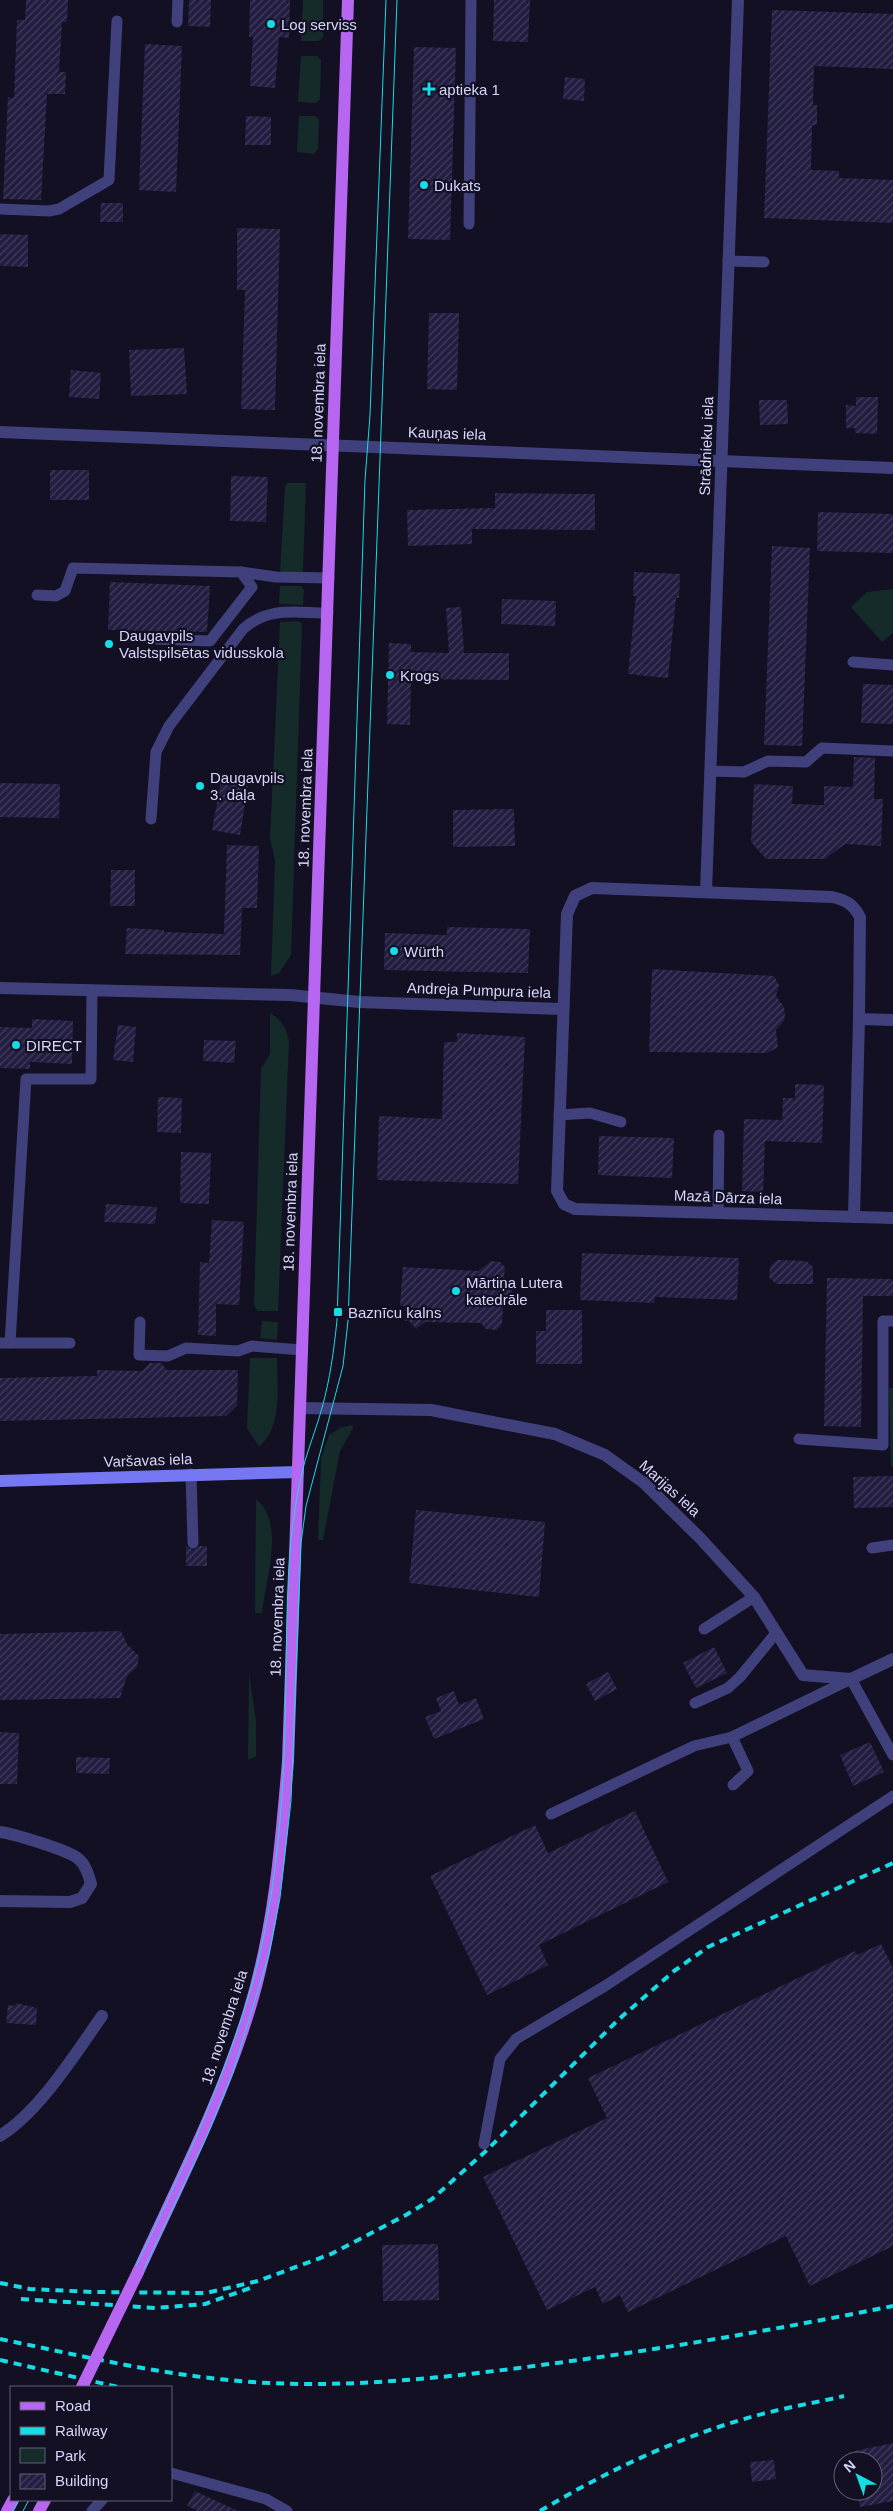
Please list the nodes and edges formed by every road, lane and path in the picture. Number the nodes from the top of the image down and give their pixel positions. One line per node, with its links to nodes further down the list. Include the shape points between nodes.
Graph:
1 (178, 0): 6 (lane)
2 (348, 0): 12 (main road, 18. novembra iela)
3 (471, 0): 8 (lane)
4 (738, 0): 9 (street, Strādnieku iela)
5 (116, 21): 7 (lane, via 109,180 59,209)
6 (177, 22)
7 (0, 209)
8 (469, 224)
9 (728, 261): 10 (lane); 13 (street, Strādnieku iela)
10 (764, 262)
11 (0, 432): 12 (street, Kauņas iela)
12 (333, 444): 13 (street, Kauņas iela); 16 (main road, 18. novembra iela)
13 (722, 461): 14 (street, Kauņas iela); 23 (street, Strādnieku iela)
14 (893, 468)
15 (240, 572): 16 (lane, via 276,577); 17 (lane, via 72,568 65,592 56,596); 19 (lane, via 252,587 210,641)
16 (328, 578): 18 (main road, 18. novembra iela)
17 (37, 595)
18 (328, 613): 24 (lane, via 274,612 256,617 243,629 169,726 156,752); 28 (main road, 18. novembra iela)
19 (155, 639)
20 (853, 662): 21 (lane)
21 (893, 665)
22 (893, 751): 23 (lane, via 822,748 806,762 768,761 744,772)
23 (710, 771): 25 (street, Strādnieku iela)
24 (152, 819)
25 (706, 892): 29 (street, Andreja Pumpura iela, via 592,888 575,896 567,914); 30 (street, Andreja Pumpura iela, via 846,900 860,917)
26 (0, 988): 27 (street, Andreja Pumpura iela)
27 (92, 990): 28 (street, Andreja Pumpura iela); 40 (lane, via 91,1079 26,1078)
28 (314, 998): 29 (street, Andreja Pumpura iela, via 367,1003); 42 (main road, 18. novembra iela)
29 (562, 1008): 32 (street)
30 (859, 1019): 31 (street); 36 (street, Andreja Pumpura iela)
31 (893, 1020)
32 (559, 1116): 33 (lane, via 590,1113); 35 (street, Mazā Dārza iela, via 557,1191 564,1204 575,1209)
33 (621, 1122)
34 (719, 1134): 35 (lane)
35 (718, 1213): 36 (street, Mazā Dārza iela)
36 (854, 1217): 37 (street, Mazā Dārza iela)
37 (893, 1218)
38 (893, 1321): 44 (lane, via 883,1321 883,1445)
39 (140, 1322): 42 (lane, via 139,1354 168,1356 186,1348 238,1351 252,1346)
40 (5, 1343): 41 (lane)
41 (70, 1344)
42 (302, 1350): 43 (main road, 18. novembra iela)
43 (300, 1408): 45 (main road, 18. novembra iela); 51 (street, Marijas iela, via 431,1410 555,1434 606,1455 644,1483)
44 (799, 1439)
45 (298, 1472): 46 (street, Varšavas iela); 67 (main road, 18. novembra iela, bridge, via 288,1761 280,1855 267,1937 249,2010 218,2098)
46 (190, 1474): 47 (street, Varšavas iela); 48 (lane)
47 (0, 1481)
48 (193, 1543)
49 (893, 1545): 50 (lane)
50 (872, 1548)
51 (754, 1597): 52 (lane); 53 (street, Marijas iela)
52 (704, 1629)
53 (776, 1633): 55 (street, Marijas iela, via 803,1675); 56 (lane, via 728,1688)
54 (893, 1659): 55 (street)
55 (851, 1680): 57 (lane); 58 (lane)
56 (695, 1702)
57 (732, 1737): 59 (lane, via 748,1771); 61 (lane, via 694,1746)
58 (893, 1755)
59 (733, 1784)
60 (893, 1796): 66 (lane, via 605,1986 516,2039 500,2060)
61 (551, 1814)
62 (0, 1832): 63 (street, via 13,1833 75,1857 88,1869 91,1884 82,1898 70,1902)
63 (0, 1901)
64 (102, 2016): 65 (street, via 59,2078)
65 (0, 2136)
66 (484, 2144)
67 (82, 2386)
68 (172, 2473): 71 (lane, via 266,2499)
69 (101, 2501): 70 (lane)
70 (92, 2511)
71 (287, 2511)

